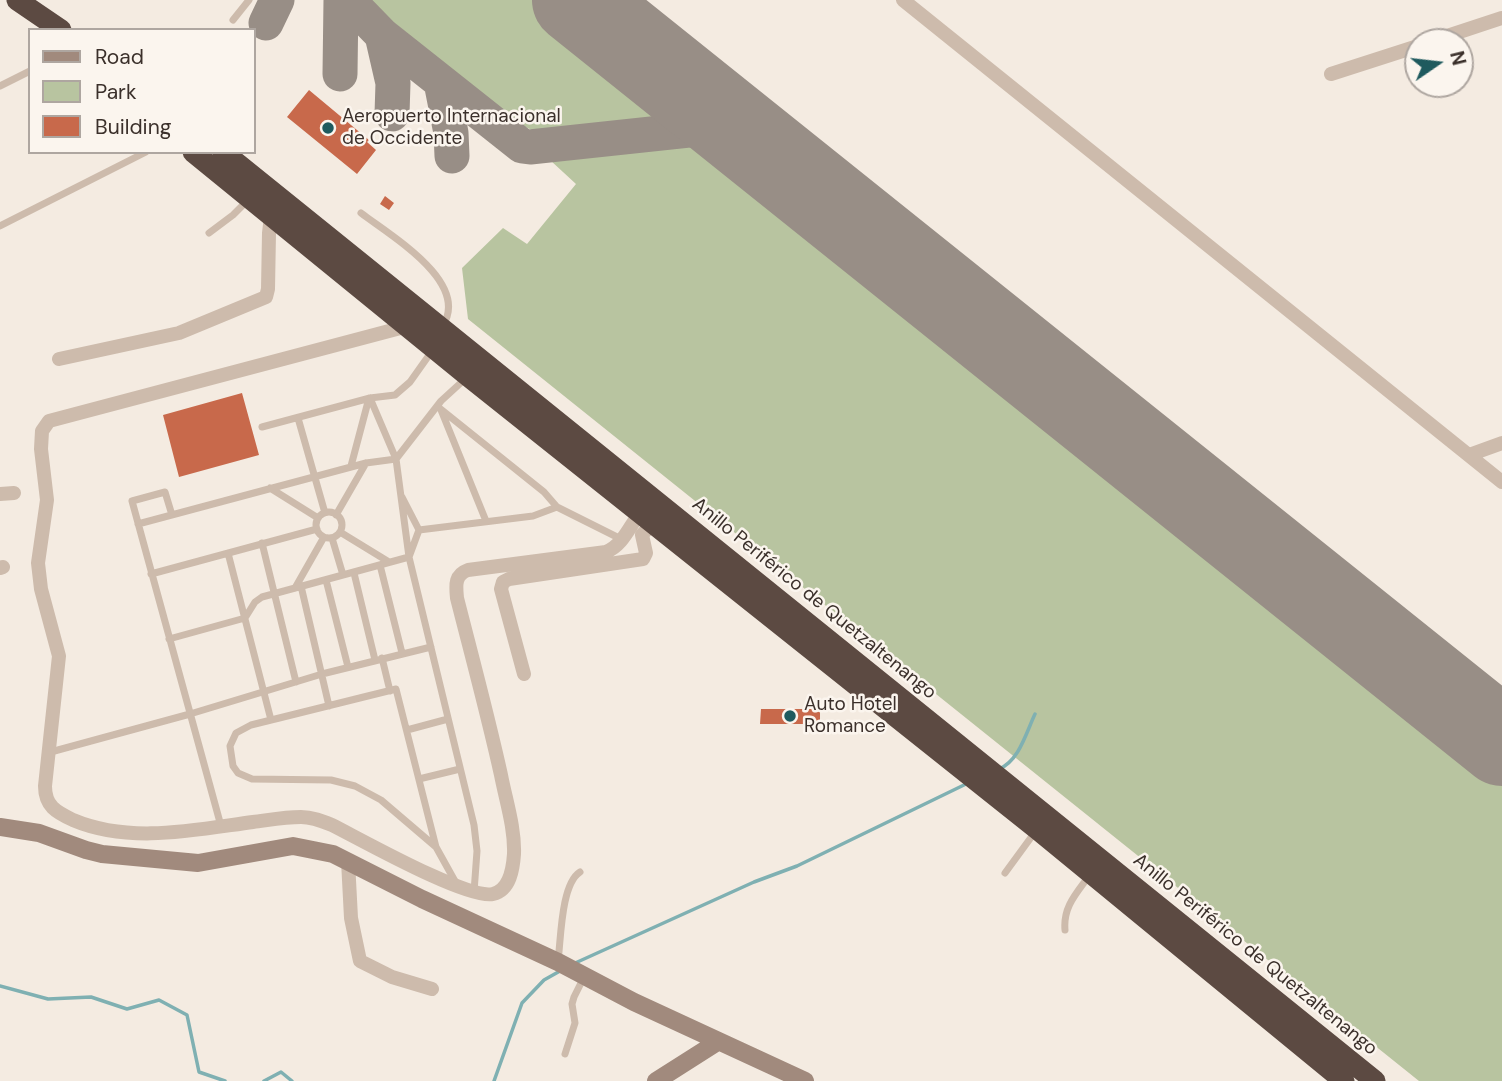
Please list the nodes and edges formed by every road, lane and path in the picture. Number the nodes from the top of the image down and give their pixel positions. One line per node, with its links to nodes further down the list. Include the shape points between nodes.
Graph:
1 (2, 0): 8 (highway)
2 (17, 0): 9 (highway)
3 (32, 0): 10 (highway)
4 (250, 0): 7 (lane)
5 (903, 0): 34 (street)
6 (1502, 18): 11 (street)
7 (233, 20)
8 (37, 28)
9 (58, 28)
10 (67, 28)
11 (1472, 28)
12 (1404, 51): 14 (street)
13 (28, 72): 15 (lane)
14 (1331, 74)
15 (0, 86)
16 (142, 154): 22 (lane)
17 (195, 154): 19 (highway, Anillo Periférico de Quetzaltenango)
18 (225, 154): 25 (highway, Anillo Periférico de Quetzaltenango)
19 (250, 198): 21 (highway, Anillo Periférico de Quetzaltenango); 23 (lane)
20 (361, 213): 25 (lane, via 442,281 450,310)
21 (271, 216): 24 (highway, Anillo Periférico de Quetzaltenango); 27 (street, via 266,297 179,333)
22 (0, 226)
23 (209, 233)
24 (408, 326): 26 (highway, Anillo Periférico de Quetzaltenango); 80 (street, via 48,421 42,431 47,500 38,564 59,656)
25 (442, 328): 82 (highway, Anillo Periférico de Quetzaltenango)
26 (435, 348): 28 (highway, Anillo Periférico de Quetzaltenango); 29 (lane, via 395,395)
27 (59, 359)
28 (468, 376): 30 (lane); 46 (highway, Anillo Periférico de Quetzaltenango)
29 (370, 398): 31 (lane); 35 (lane); 37 (lane)
30 (439, 408): 35 (lane); 42 (lane); 47 (lane)
31 (298, 418): 32 (lane); 38 (lane)
32 (262, 427)
33 (1502, 443): 34 (street)
34 (1469, 455): 39 (street)
35 (396, 459): 36 (lane); 41 (lane)
36 (366, 463): 37 (lane); 44 (lane)
37 (351, 466): 38 (lane)
38 (314, 477): 40 (lane); 45 (lane)
39 (1502, 482)
40 (270, 488): 43 (lane); 45 (lane)
41 (398, 492): 50 (lane); 56 (lane)
42 (557, 507): 47 (lane, via 533,516); 53 (lane)
43 (172, 515): 48 (lane); 48 (lane, via 165,492 132,501)
44 (336, 515): 45 (lane); 51 (lane, via 341,520)
45 (322, 516): 49 (lane)
46 (646, 518): 53 (street, via 626,532); 71 (street, via 643,559 503,582); 82 (highway, Anillo Periférico de Quetzaltenango)
47 (486, 521): 50 (lane)
48 (138, 524): 59 (lane)
49 (317, 529): 52 (lane); 54 (lane)
50 (419, 530): 56 (lane)
51 (340, 532): 52 (lane); 57 (lane)
52 (328, 537): 60 (lane); 62 (lane)
53 (623, 540): 93 (street, via 606,552 468,570 456,581 509,812 514,853 512,873 500,892)
54 (262, 543): 55 (lane); 63 (lane)
55 (228, 554): 59 (lane); 64 (lane)
56 (409, 557): 57 (lane); 66 (lane)
57 (384, 563): 58 (lane); 67 (lane)
58 (354, 573): 60 (lane); 68 (lane)
59 (151, 575): 65 (lane)
60 (343, 575): 61 (lane)
61 (326, 580): 62 (lane); 69 (lane)
62 (298, 587): 63 (lane); 70 (lane)
63 (274, 594): 64 (lane, via 257,600); 72 (lane)
64 (245, 618): 65 (lane); 73 (lane)
65 (169, 639): 76 (lane)
66 (431, 647): 67 (lane); 77 (lane)
67 (402, 653): 68 (lane)
68 (379, 659): 69 (lane); 74 (lane)
69 (348, 667): 70 (lane)
70 (322, 674): 72 (lane); 75 (lane)
71 (524, 674)
72 (296, 682): 73 (lane)
73 (264, 691): 76 (lane); 78 (lane)
74 (390, 691): 75 (lane); 79 (lane, via 396,690)
75 (329, 706): 78 (lane)
76 (190, 714): 80 (lane); 84 (lane)
77 (448, 719): 79 (lane); 81 (lane)
78 (271, 720): 87 (lane, via 242,729 232,738 231,756 238,773 252,779 331,780 355,786 381,800)
79 (407, 730): 83 (lane)
80 (47, 752): 84 (street, via 46,800 54,810 76,821 125,833)
81 (460, 769): 83 (lane); 93 (lane, via 477,838)
82 (976, 769): 86 (highway, Anillo Periférico de Quetzaltenango, via 986,789); 103 (highway, Anillo Periférico de Quetzaltenango, via 1008,785)
83 (419, 779): 87 (lane)
84 (221, 826): 92 (street, via 312,818)
85 (0, 827): 88 (street, via 39,833 102,854 205,863 293,846)
86 (1037, 829): 90 (lane); 91 (highway, Anillo Periférico de Quetzaltenango)
87 (436, 847): 92 (lane)
88 (348, 861): 95 (street); 97 (street, via 351,918 360,961)
89 (580, 872): 95 (lane, via 566,898)
90 (1005, 873)
91 (1091, 873): 94 (lane, via 1067,907); 102 (highway, Anillo Periférico de Quetzaltenango)
92 (458, 886): 93 (street)
93 (474, 892)
94 (1065, 930)
95 (558, 962): 96 (street)
96 (582, 975): 98 (street); 99 (lane, via 572,1004 574,1028)
97 (432, 989)
98 (719, 1041): 100 (street); 101 (street)
99 (565, 1054)
100 (656, 1081)
101 (806, 1081)
102 (1344, 1081)
103 (1375, 1081)

